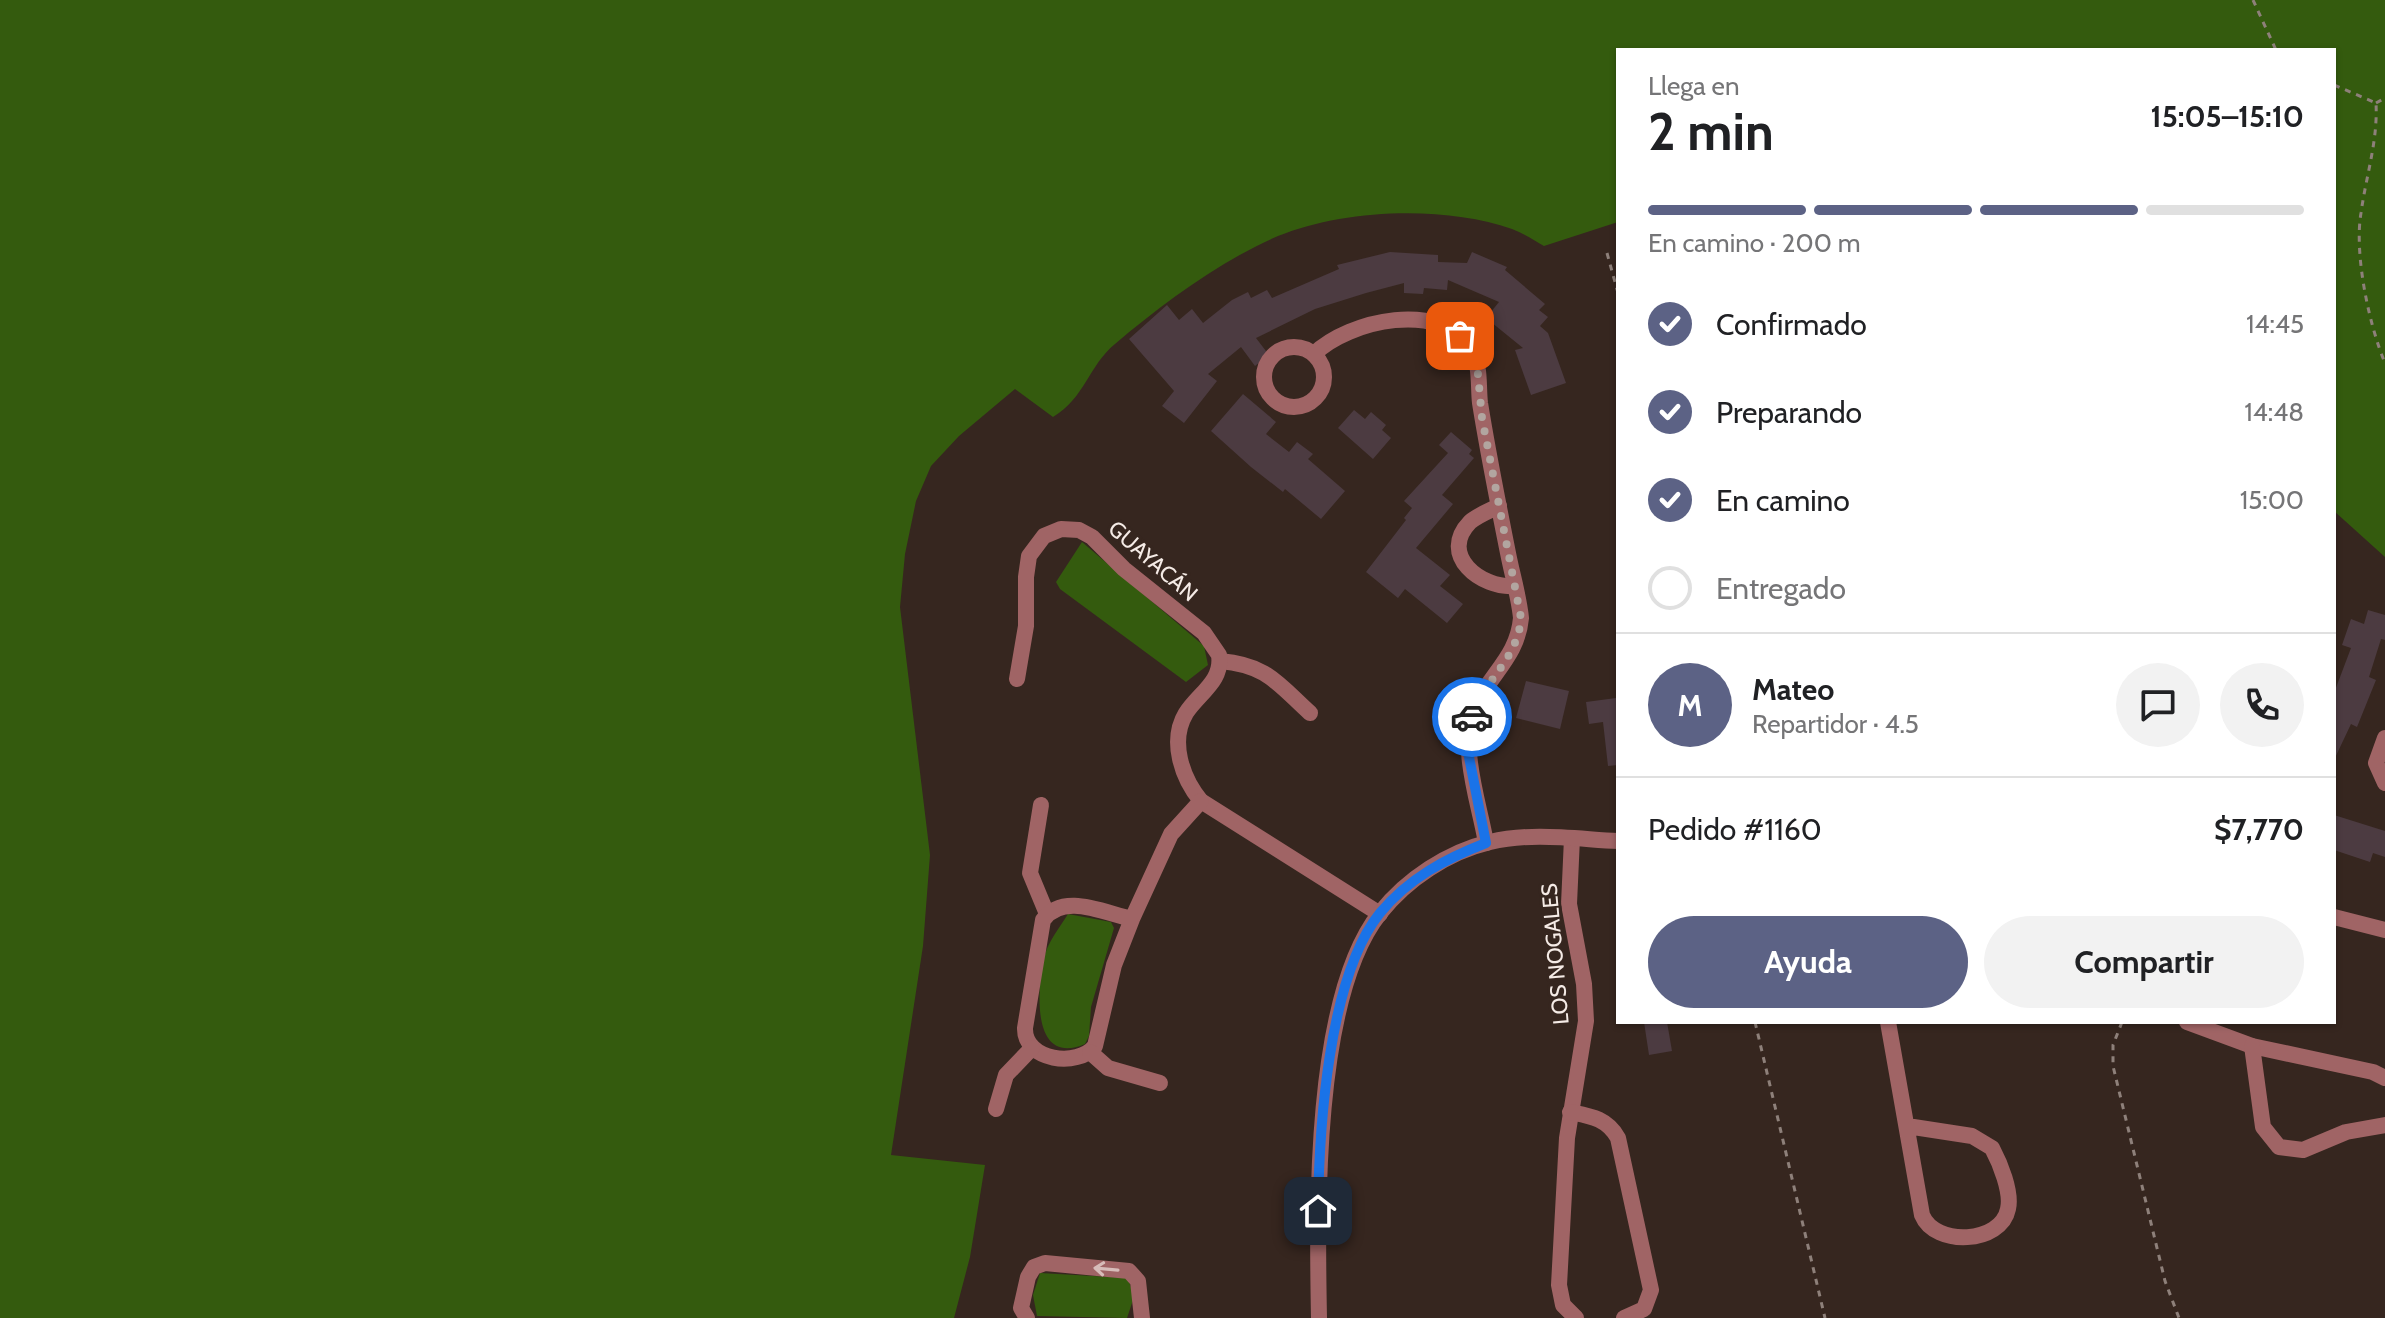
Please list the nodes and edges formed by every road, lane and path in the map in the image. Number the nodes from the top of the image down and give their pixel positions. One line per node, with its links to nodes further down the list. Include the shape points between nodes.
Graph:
1 (2253, 0): 2 (path)
2 (2275, 48)
3 (2336, 86): 5 (path)
4 (2385, 98): 5 (path)
5 (2376, 103): 9 (path, via 2377,126 2360,217 2364,293)
6 (1607, 253): 7 (path)
7 (1616, 286)
8 (1314, 354): 10 (street, via 1345,331 1391,321 1430,322 1460,336 1477,364)
9 (2385, 363)
10 (1499, 506): 11 (street); 11 (street, via 1468,525 1459,552 1476,577 1495,586)
11 (1515, 586): 21 (street, via 1521,618 1518,639 1480,698 1468,738)
12 (1220, 661): 13 (street, GUAYACÁN, via 1204,633 1092,537 1061,529 1044,536 1029,556); 14 (street, via 1263,670); 17 (street, via 1217,676 1188,710 1180,730 1183,770)
13 (1017, 679)
14 (1310, 713)
15 (2385, 738): 16 (street, via 2376,763)
16 (2385, 783)
17 (1201, 801): 23 (street); 25 (street, via 1171,834)
18 (1041, 805): 22 (street, via 1030,873)
19 (1572, 838): 20 (street); 21 (street, via 1519,837); 37 (street, LOS NOGALES, via 1569,904 1586,1021)
20 (1616, 841)
21 (1486, 843): 23 (street, via 1415,878)
22 (1047, 914): 25 (street, via 1070,905); 32 (street, via 1040,926 1025,1028)
23 (1380, 914): 42 (street, via 1346,985 1328,1079 1318,1189)
24 (2336, 918): 26 (street)
25 (1132, 919): 33 (street)
26 (2385, 930)
27 (1755, 1024): 45 (path)
28 (1888, 1024): 39 (street)
29 (2121, 1024): 46 (path, via 2113,1045 2113,1066 2165,1281)
30 (2192, 1024): 31 (street)
31 (2252, 1046): 34 (street); 38 (street, via 2263,1127 2279,1147 2303,1150 2346,1132)
32 (1032, 1048): 33 (street, via 1050,1057 1079,1058); 36 (street, via 1006,1075)
33 (1090, 1052): 35 (street, via 1108,1068)
34 (2385, 1078)
35 (1160, 1083)
36 (996, 1109)
37 (1570, 1112): 43 (street, LOS NOGALES, via 1559,1285 1563,1305); 44 (street, via 1607,1123 1618,1138 1651,1290 1644,1309)
38 (2385, 1125)
39 (1907, 1126): 39 (street, via 1987,1142 2008,1194 2002,1221 1963,1237 1929,1228 1922,1215)
40 (1027, 1318): 41 (street, one-way to 40, via 1138,1281 1129,1271 1045,1263 1028,1277 1021,1308)
41 (1142, 1318)
42 (1319, 1318)
43 (1576, 1318)
44 (1624, 1318)
45 (1825, 1318)
46 (2179, 1318)

